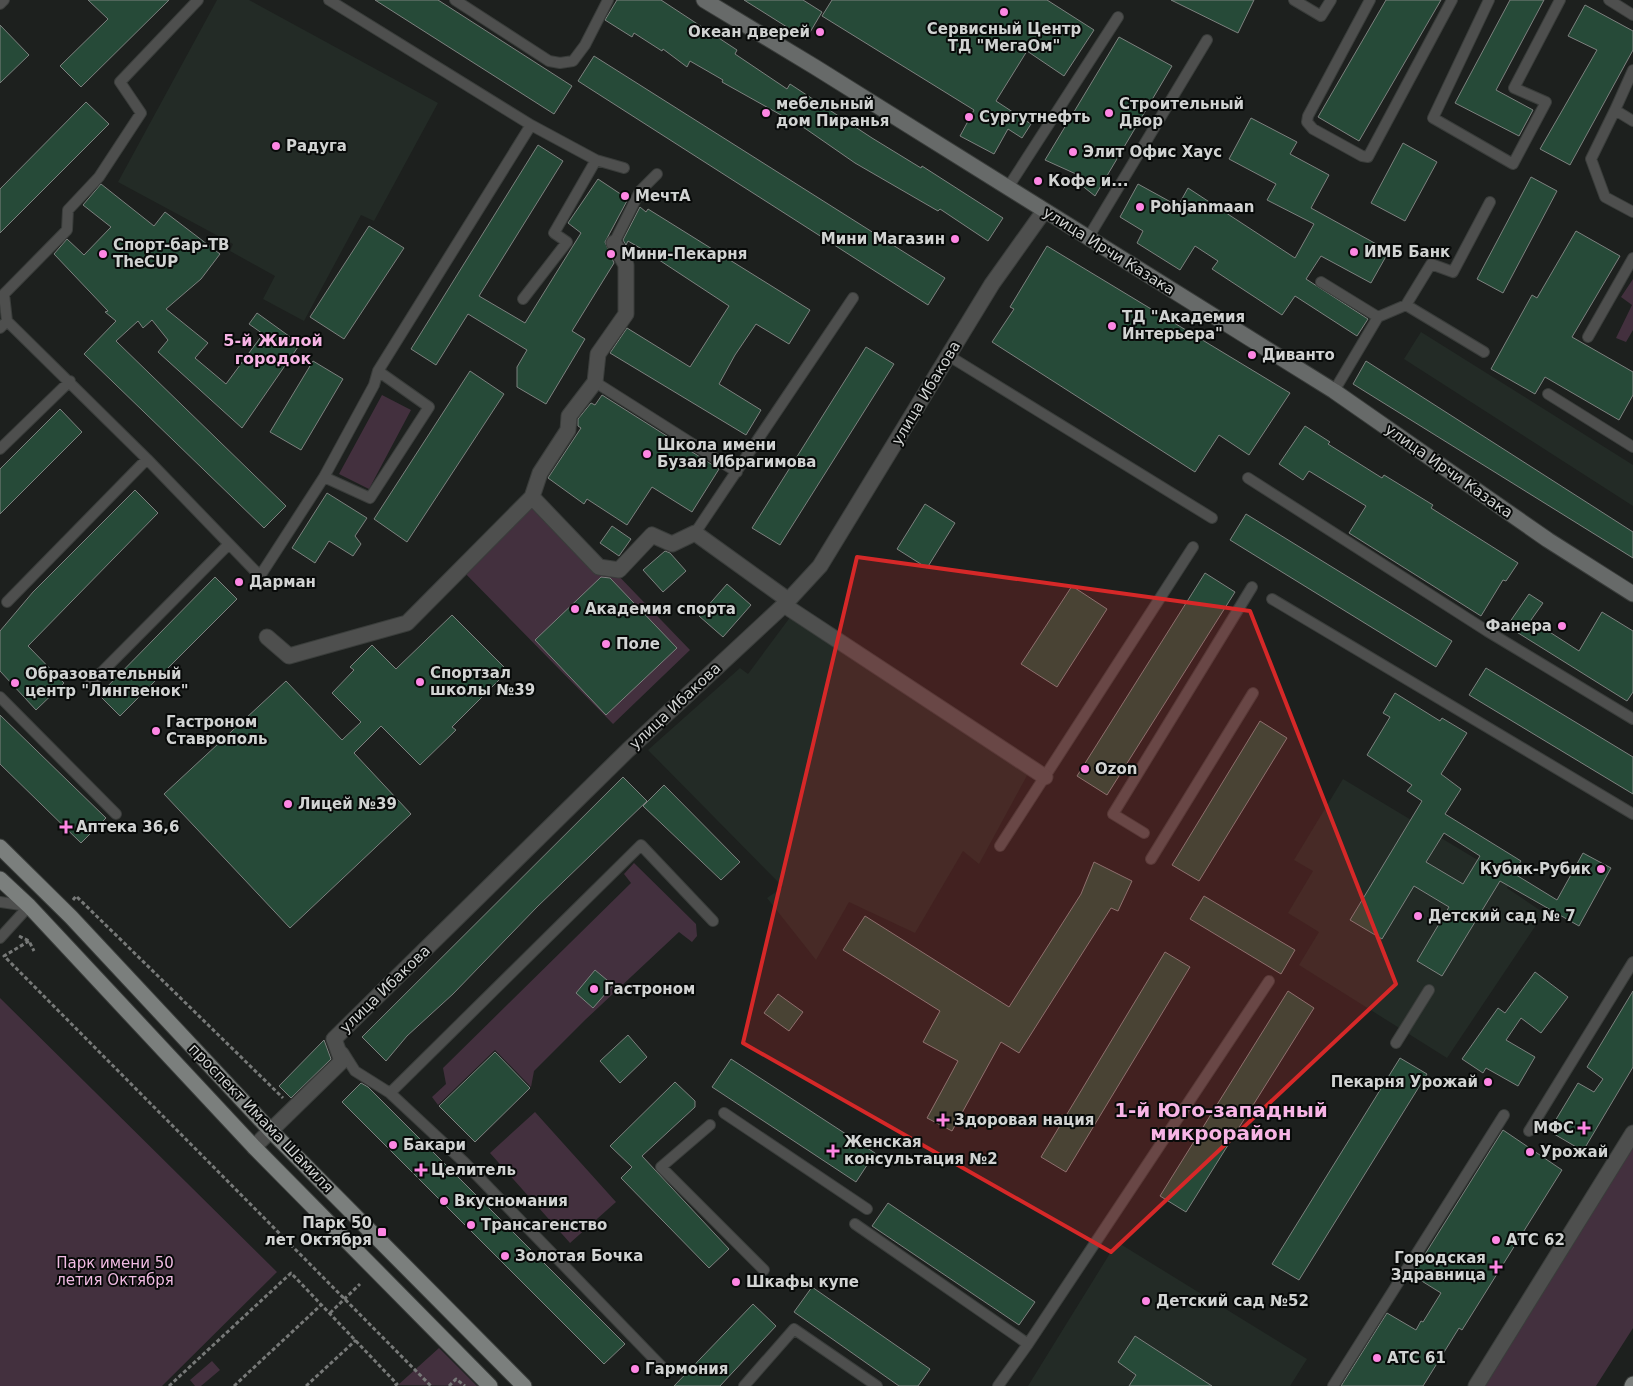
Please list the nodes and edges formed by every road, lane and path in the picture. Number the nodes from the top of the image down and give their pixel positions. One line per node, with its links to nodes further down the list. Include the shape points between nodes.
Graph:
1 (4, 0): 14 (lane)
2 (198, 0): 37 (lane, via 120,82 141,113 99,177 68,210 67,230 4,294)
3 (329, 0): 21 (lane)
4 (455, 0): 5 (lane, via 549,61 560,64 573,61)
5 (608, 0)
6 (704, 0): 25 (main road, улица Ирчи Казака)
7 (1294, 0): 8 (lane, via 1321,16)
8 (1331, 0)
9 (1370, 0): 10 (lane, via 1307,122 1313,129 1368,157)
10 (1452, 0)
11 (1489, 0): 12 (lane, via 1433,118 1513,164 1546,102 1514,88)
12 (1560, 0)
13 (1608, 0): 15 (lane)
14 (0, 4)
15 (1633, 15)
16 (1118, 17): 25 (lane)
17 (1206, 40): 29 (lane)
18 (1633, 70): 19 (lane)
19 (1615, 110): 20 (lane); 28 (lane, via 1592,159 1605,198)
20 (1633, 120)
21 (531, 125): 22 (lane); 41 (lane)
22 (596, 160): 23 (lane); 34 (lane, via 554,233 567,242)
23 (624, 168)
24 (657, 174): 30 (lane, via 640,191)
25 (1007, 189): 27 (main road, улица Ирчи Казака)
26 (1490, 202): 35 (lane, via 1454,272 1431,264)
27 (1044, 211): 29 (main road, улица Ирчи Казака); 40 (street, улица Ибакова, via 992,284)
28 (1633, 212)
29 (1088, 238): 44 (main road, улица Ирчи Казака)
30 (614, 243): 43 (street, via 626,265 626,314 598,354)
31 (1633, 258): 38 (lane)
32 (1322, 282): 36 (lane)
33 (853, 298): 49 (lane)
34 (523, 299)
35 (1406, 305): 36 (lane); 39 (lane)
36 (1378, 317): 44 (lane)
37 (4, 325): 42 (lane)
38 (1588, 337)
39 (1484, 352)
40 (949, 356): 53 (lane); 61 (street, улица Ибакова, via 820,566)
41 (378, 372): 50 (lane); 50 (lane, via 429,407 370,498)
42 (70, 381): 47 (lane); 48 (lane)
43 (595, 382): 49 (lane); 52 (street, via 569,416 568,430 540,473)
44 (1334, 392): 58 (main road, улица Ирчи Казака, via 1548,540)
45 (1548, 394): 46 (lane)
46 (1633, 446)
47 (0, 448)
48 (147, 459): 55 (lane); 60 (lane)
49 (737, 472): 54 (lane)
50 (324, 477): 55 (lane, via 260,576)
51 (1248, 478): 66 (lane)
52 (532, 497): 54 (street, via 599,566 618,570 652,535 672,544); 62 (street, via 407,623 289,656)
53 (1212, 518)
54 (695, 533): 61 (street)
55 (229, 544): 63 (lane)
56 (1193, 547): 67 (lane)
57 (1252, 587): 70 (lane, via 1113,814)
58 (1633, 594)
59 (1272, 599): 69 (lane)
60 (7, 602)
61 (786, 603): 67 (street); 87 (street, улица Ибакова, via 628,750)
62 (267, 637)
63 (90, 684)
64 (1253, 693): 73 (lane)
65 (0, 697): 68 (lane)
66 (1633, 719)
67 (1045, 777): 71 (lane)
68 (116, 814)
69 (1633, 814)
70 (1144, 833)
71 (1000, 846)
72 (0, 847): 75 (main road, проспект Имама Шамиля)
73 (1151, 860)
74 (0, 879): 78 (main road, проспект Имама Шамиля)
75 (44, 890): 78 (main road); 94 (main road, проспект Имама Шамиля)
76 (0, 902): 78 (lane)
77 (71, 902): 90 (path, via 76,896)
78 (29, 906): 80 (lane); 97 (main road, проспект Имама Шамиля)
79 (713, 921): 89 (lane, via 641,845)
80 (9, 927): 81 (lane); 82 (path)
81 (0, 938)
82 (29, 941): 83 (path); 102 (path, via 4,956)
83 (34, 951)
84 (1633, 962): 95 (lane)
85 (1269, 981): 106 (lane)
86 (1429, 990): 88 (lane)
87 (334, 1039): 89 (lane, via 355,1071); 90 (street, улица Ибакова, via 342,1060)
88 (1396, 1043)
89 (390, 1092): 107 (lane, via 465,1163)
90 (294, 1109): 94 (street, улица Ибакова)
91 (724, 1113): 98 (lane)
92 (1504, 1115): 120 (lane)
93 (710, 1125): 100 (lane, via 662,1167)
94 (270, 1130): 97 (street, улица Ибакова); 116 (main road, проспект Имама Шамиля)
95 (1529, 1131)
96 (1633, 1133): 121 (street)
97 (254, 1147): 115 (main road, проспект Имама Шамиля)
98 (867, 1209)
99 (855, 1224): 106 (lane)
100 (764, 1270)
101 (360, 1284): 102 (path)
102 (345, 1299): 104 (path); 112 (path)
103 (321, 1304): 104 (path); 109 (path, via 291,1273); 110 (path)
104 (330, 1313): 105 (path)
105 (356, 1340): 108 (path); 111 (path)
106 (1028, 1344): 119 (lane)
107 (661, 1366)
108 (396, 1385)
109 (169, 1386)
110 (234, 1386)
111 (306, 1386)
112 (432, 1386)
113 (448, 1386): 114 (path, via 456,1379)
114 (465, 1386)
115 (490, 1386)
116 (524, 1386)
117 (744, 1386): 118 (lane, via 794,1329)
118 (877, 1386)
119 (998, 1386)
120 (1333, 1386)
121 (1476, 1386)

